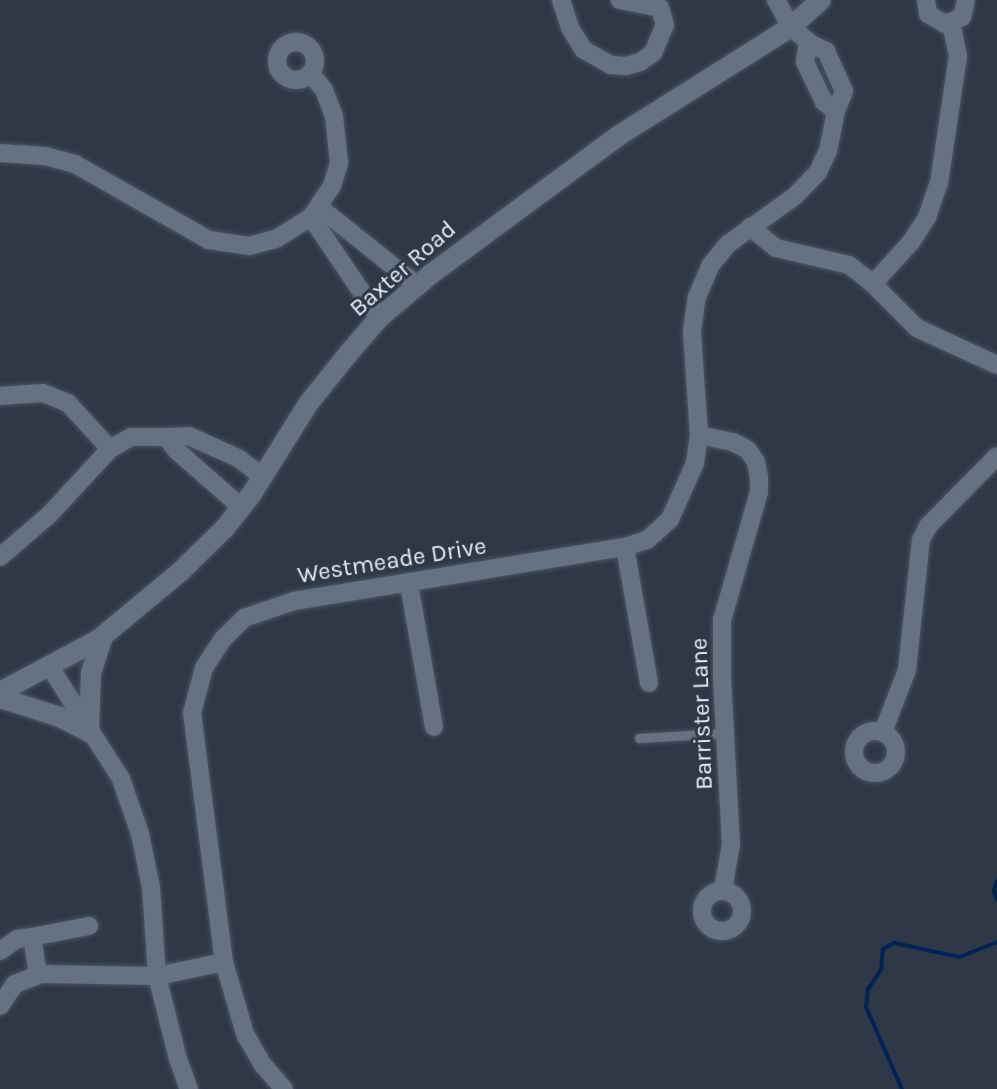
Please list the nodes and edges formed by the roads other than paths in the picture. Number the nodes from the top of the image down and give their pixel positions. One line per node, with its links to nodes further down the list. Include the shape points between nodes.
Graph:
1 (561, 0): 2 (street, via 584,50 611,65 626,66 653,53 665,25 660,8)
2 (620, 0)
3 (776, 0): 8 (street, Westmeade Drive)
4 (821, 0): 8 (main road, Baxter Road)
5 (926, 0): 7 (street, via 932,19)
6 (966, 0): 7 (street, via 962,17)
7 (951, 23): 13 (street, via 958,56 939,183 911,242)
8 (791, 27): 12 (street, Westmeade Drive, via 808,42 805,62 824,102 836,111 828,151 818,172 795,196); 14 (main road, Baxter Road, via 618,136)
9 (310, 73): 11 (street, via 324,90 339,140 332,186)
10 (0, 153): 11 (street, via 75,164 209,240 229,246 276,239)
11 (315, 212): 14 (street); 15 (street)
12 (750, 227): 13 (street, via 776,248 849,265); 18 (street, Westmeade Drive, via 710,266 697,297 692,331)
13 (873, 284): 16 (street, via 917,328)
14 (418, 286): 15 (main road, Baxter Road)
15 (379, 318): 22 (main road, Baxter Road, via 308,404)
16 (997, 365)
17 (0, 396): 20 (street, via 43,393 68,403)
18 (699, 435): 24 (street, Westmeade Drive, via 679,506 647,540); 34 (street, Barrister Lane, via 748,450 759,477 722,620)
19 (166, 437): 20 (street, via 131,437); 22 (street, via 189,436 238,458); 23 (street)
20 (110, 449): 25 (street, via 50,514)
21 (997, 456): 33 (street, via 928,526 921,540 907,670)
22 (263, 477): 23 (main road, Baxter Road)
23 (241, 507): 27 (main road, Baxter Road, via 181,571)
24 (625, 547): 26 (street, Westmeade Drive); 29 (street)
25 (0, 557)
26 (409, 584): 31 (street); 40 (street, Westmeade Drive, via 267,608 244,618 204,668 192,713)
27 (103, 637): 28 (main road, Baxter Road); 32 (main road, via 91,673)
28 (50, 667): 30 (main road, Baxter Road); 32 (street)
29 (649, 683)
30 (0, 695): 32 (main road)
31 (434, 727)
32 (89, 732): 42 (street, via 121,779 140,834 151,887)
33 (883, 732)
34 (725, 733): 35 (lane); 36 (street, Barrister Lane, via 731,844)
35 (639, 738)
36 (723, 890)
37 (89, 926): 38 (street)
38 (32, 937): 39 (street, via 17,939); 41 (street)
39 (0, 951)
40 (224, 962): 42 (street); 45 (street, Westmeade Drive, via 245,1034)
41 (38, 975): 42 (street); 43 (street, via 15,984)
42 (157, 976): 44 (street)
43 (0, 1006)
44 (189, 1089)
45 (284, 1089)

